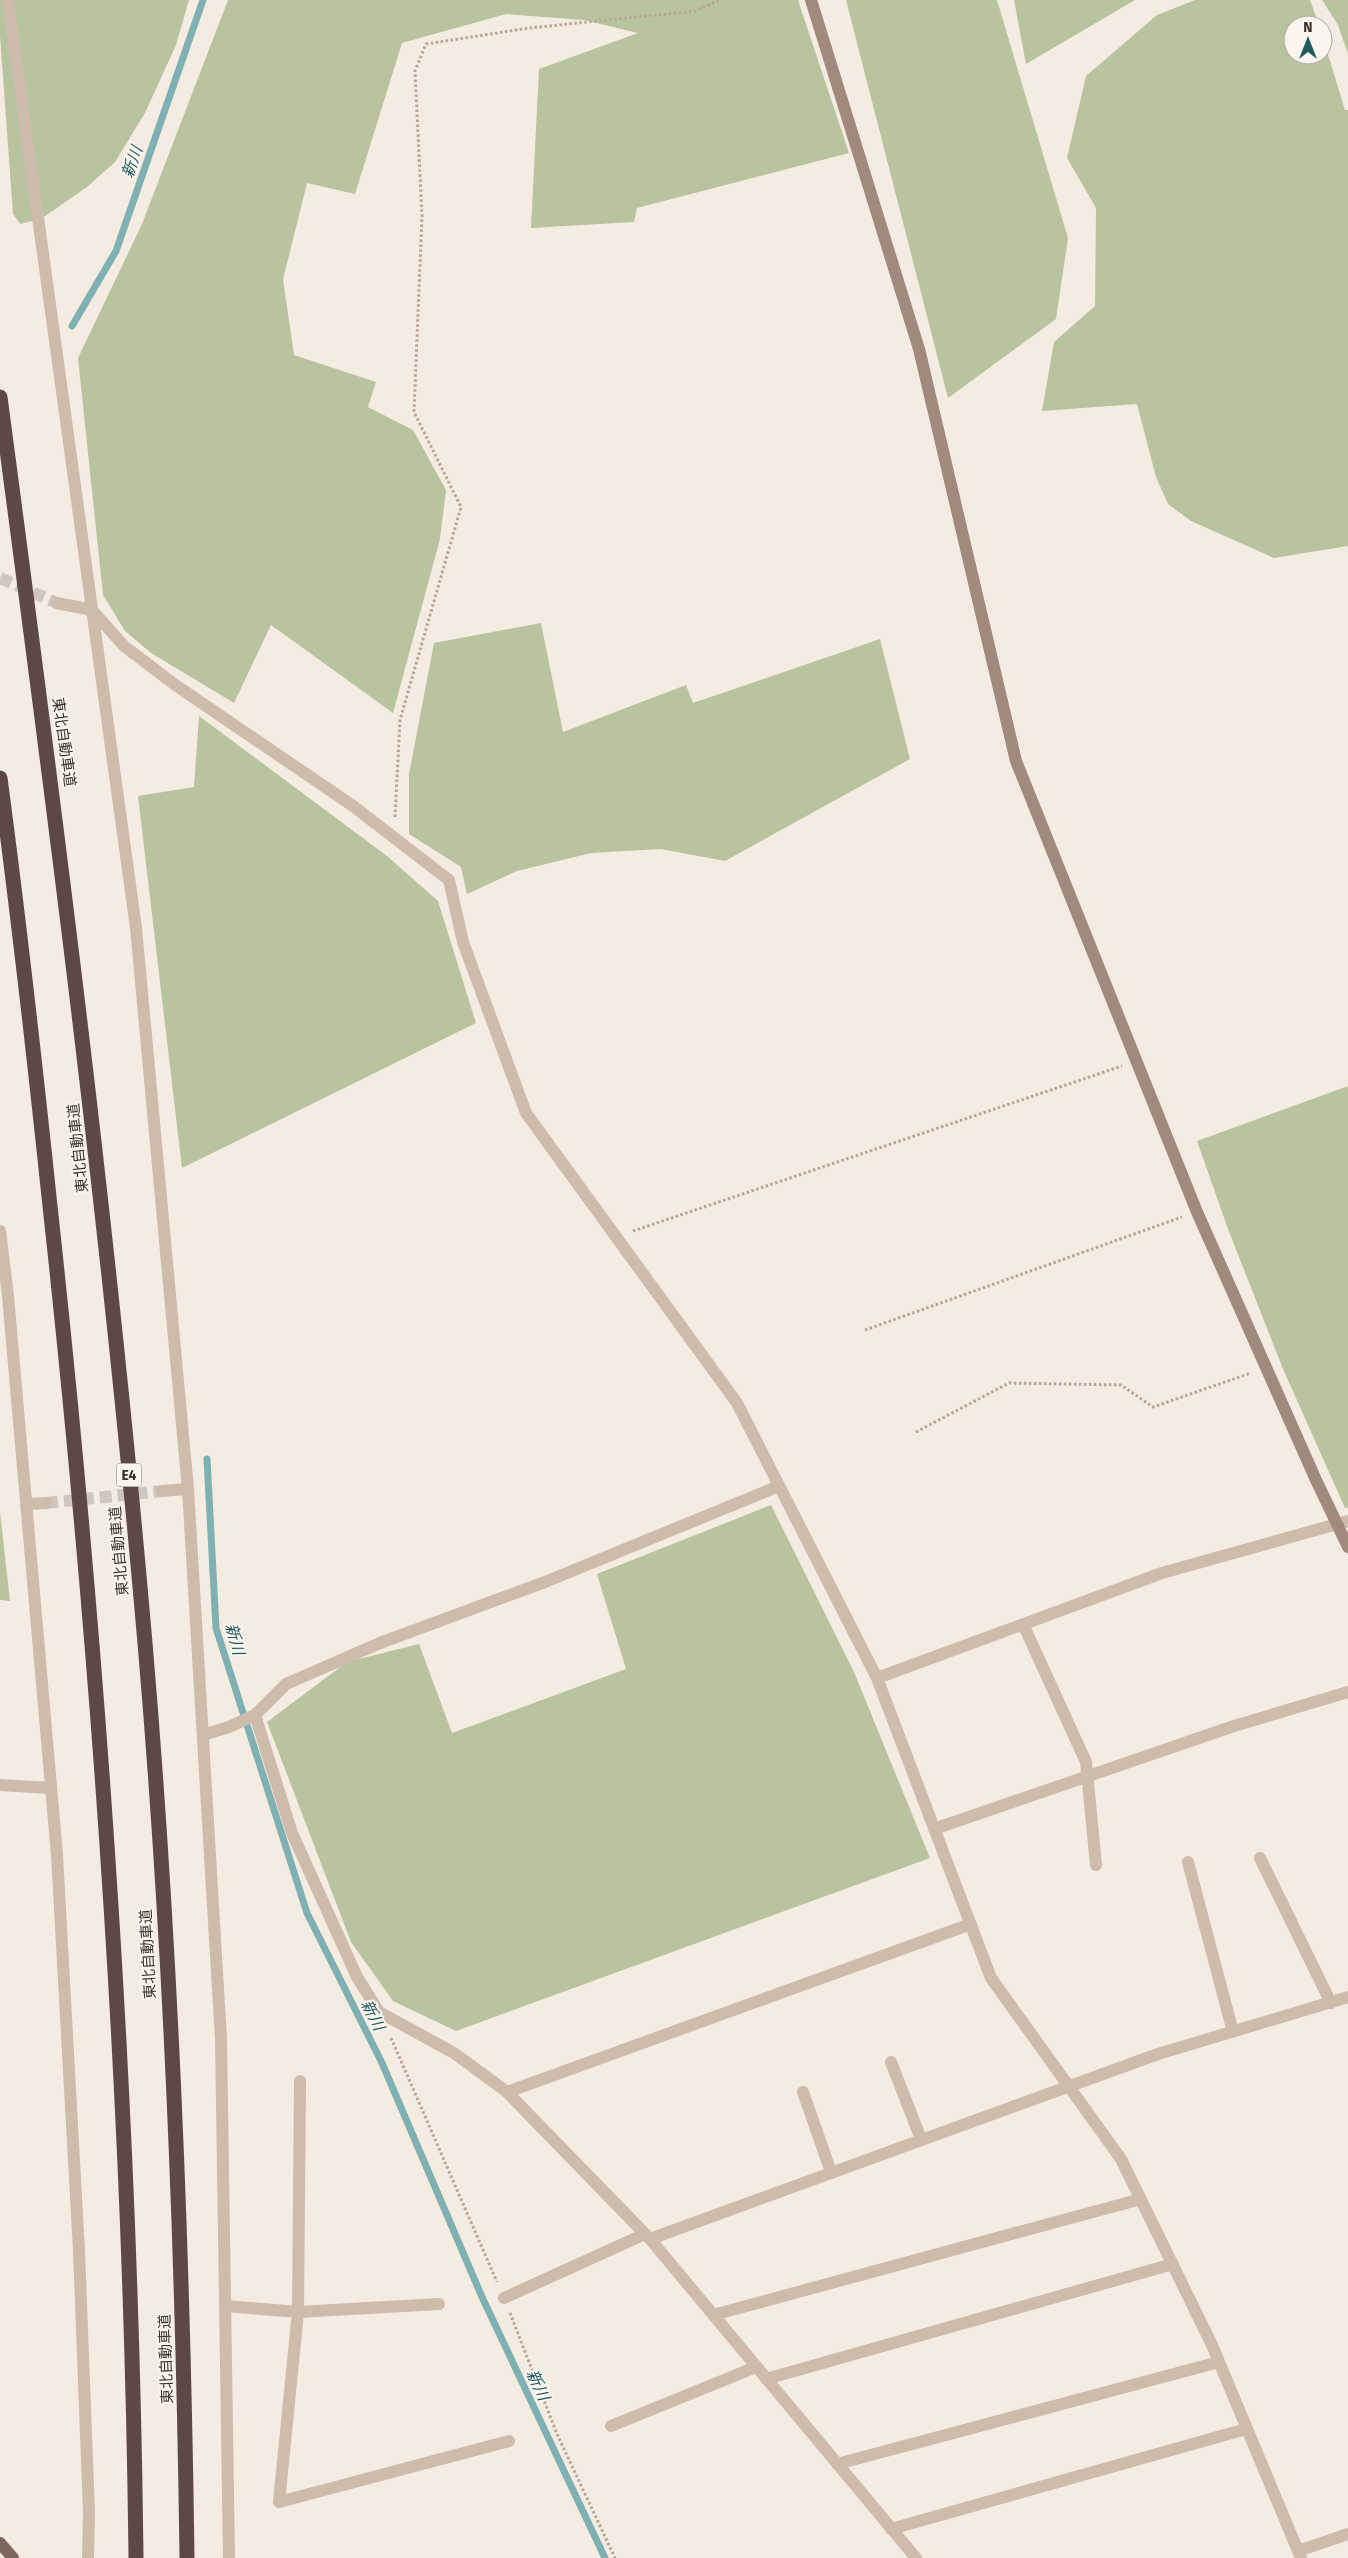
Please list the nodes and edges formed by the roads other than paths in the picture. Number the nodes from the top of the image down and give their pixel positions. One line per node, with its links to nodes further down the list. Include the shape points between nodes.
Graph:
1 (8, 0): 5 (street)
2 (811, 0): 13 (street, via 919,350 1016,761 1197,1212 1266,1368)
3 (0, 398): 58 (highway, 東北自動車道 / E4, via 86,1056 145,1648 177,2182)
4 (57, 603): 5 (street)
5 (92, 610): 8 (street, via 124,646 174,684 353,806 449,880 463,942 526,1113 737,1403); 9 (street, via 136,928)
6 (0, 778): 57 (highway, via 71,1393 95,1653 127,2184)
7 (0, 1231): 12 (street)
8 (779, 1486): 16 (street); 18 (street, via 294,1680)
9 (188, 1489): 10 (street); 19 (street)
10 (162, 1491)
11 (46, 1502): 12 (street)
12 (26, 1504): 22 (street)
13 (1343, 1523): 14 (street); 15 (street, via 1162,1572)
14 (1348, 1547)
15 (1023, 1624): 16 (street); 20 (street, via 1086,1762)
16 (877, 1678): 23 (street)
17 (1348, 1692): 20 (street)
18 (255, 1715): 19 (street); 34 (street, via 292,1833 357,1977 379,2012 454,2053)
19 (203, 1735): 43 (street, via 221,2039)
20 (1087, 1775): 23 (street); 26 (street)
21 (0, 1785): 22 (street)
22 (51, 1788): 56 (street, via 79,2251)
23 (934, 1829): 27 (street)
24 (1260, 1858): 29 (street)
25 (1188, 1862): 30 (street)
26 (1096, 1865)
27 (971, 1924): 33 (street, via 992,1978); 34 (street)
28 (1348, 1997): 29 (street)
29 (1331, 2003): 30 (street)
30 (1233, 2032): 33 (street, via 1158,2054)
31 (891, 2062): 36 (street)
32 (300, 2081): 44 (street)
33 (1069, 2086): 36 (street); 38 (street, via 1121,2159)
34 (506, 2092): 39 (street)
35 (803, 2092): 37 (street)
36 (921, 2139): 37 (street)
37 (831, 2172): 39 (street)
38 (1141, 2199): 40 (street); 45 (street)
39 (648, 2237): 41 (street); 45 (street)
40 (1173, 2264): 46 (street); 48 (street)
41 (504, 2298)
42 (439, 2304): 44 (street)
43 (225, 2306): 44 (street); 59 (street)
44 (298, 2312): 51 (street, via 278,2502)
45 (713, 2315): 47 (street)
46 (1219, 2362): 50 (street); 52 (street)
47 (756, 2366): 48 (street); 49 (street)
48 (766, 2379): 52 (street)
49 (611, 2426)
50 (1246, 2429): 53 (street); 55 (street)
51 (509, 2441)
52 (837, 2464): 53 (street)
53 (891, 2529): 60 (street)
54 (1348, 2534): 55 (street)
55 (1299, 2554)
56 (88, 2558)
57 (136, 2558)
58 (187, 2558)
59 (229, 2558)
60 (916, 2558)

